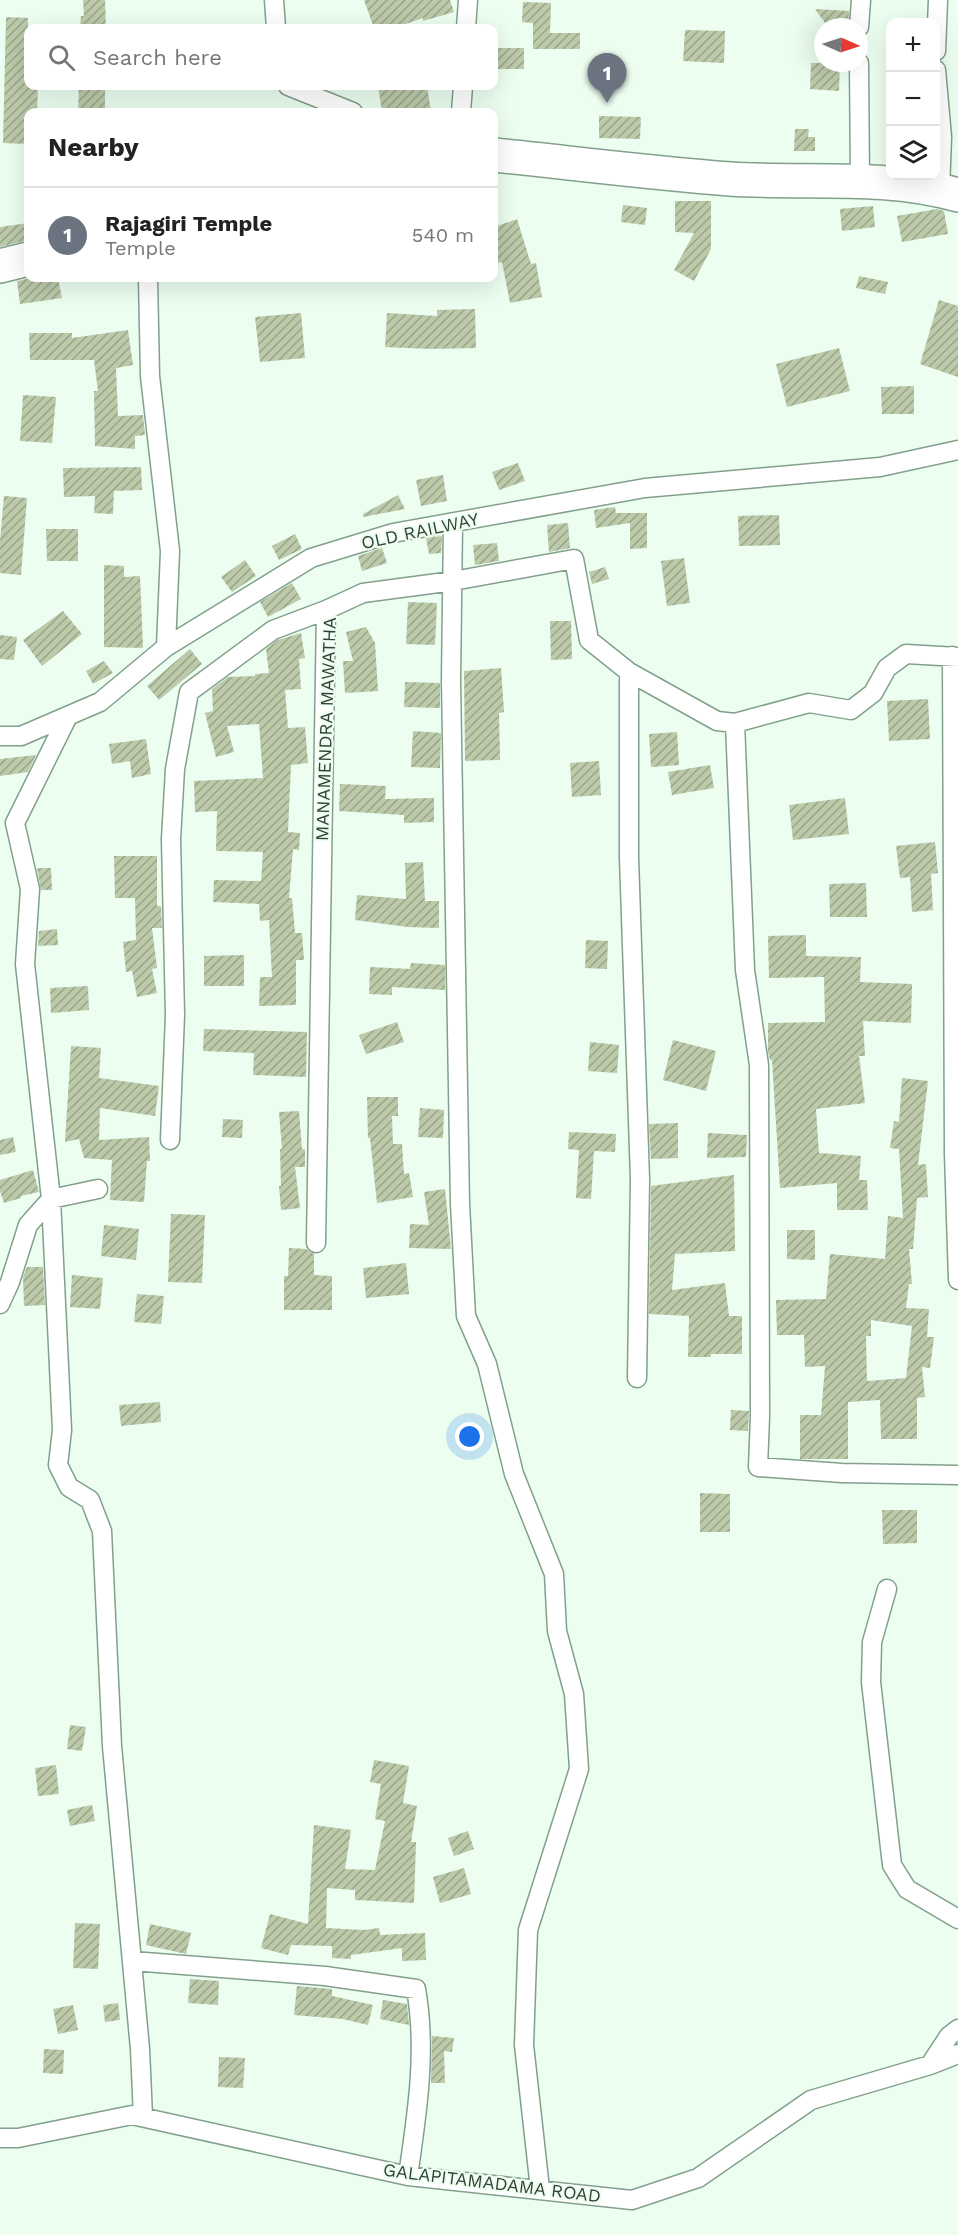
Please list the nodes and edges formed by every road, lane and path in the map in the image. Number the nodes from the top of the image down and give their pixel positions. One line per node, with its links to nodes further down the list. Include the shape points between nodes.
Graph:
1 (274, 0): 7 (street)
2 (468, 0): 8 (street)
3 (861, 0): 5 (street)
4 (938, 0): 6 (street)
5 (860, 18)
6 (937, 18)
7 (276, 24)
8 (466, 24)
9 (859, 72): 16 (street)
10 (936, 72): 17 (street)
11 (298, 90): 13 (street)
12 (463, 90): 14 (street)
13 (343, 108)
14 (461, 108)
15 (498, 155): 16 (highway, via 732,179)
16 (860, 181): 17 (highway)
17 (949, 192)
18 (24, 260): 19 (highway)
19 (0, 266)
20 (148, 282): 25 (street, via 150,376 170,551)
21 (958, 450): 22 (street, OLD RAILWAY, via 880,467 645,488)
22 (453, 523): 23 (street); 25 (street, OLD RAILWAY, via 393,533 311,558)
23 (453, 581): 24 (street, MANAMENDRA MAWATHA, via 363,593); 27 (street, MANAMENDRA MAWATHA, via 574,560 589,640); 48 (street, via 451,681 460,1204 466,1316 487,1364 514,1474 554,1574 557,1631 574,1694 579,1769 528,1930 524,2045)
24 (326, 610): 31 (street, via 273,630 189,692 175,770 171,839 175,1015); 34 (street, MANAMENDRA MAWATHA)
25 (166, 646): 28 (street, via 100,702)
26 (955, 656): 29 (street, via 906,654 887,668 873,693 851,710 809,703); 35 (street, via 954,1154)
27 (629, 672): 29 (street, MANAMENDRA MAWATHA, via 717,721); 37 (street, via 628,858 640,1179)
28 (68, 716): 30 (street, via 21,736); 33 (street, via 15,823 30,889 25,964)
29 (735, 723): 38 (street, via 745,970 759,1065 758,1467)
30 (0, 736)
31 (170, 1140)
32 (98, 1189): 33 (street)
33 (51, 1199): 36 (street, via 28,1225); 41 (street, via 62,1430 58,1464 69,1487 90,1500 102,1531 112,1746)
34 (316, 1243)
35 (958, 1280)
36 (0, 1304)
37 (637, 1378)
38 (958, 1475)
39 (887, 1589): 40 (street, via 872,1642 871,1682 892,1865 907,1888)
40 (958, 1919)
41 (132, 1961): 45 (street); 47 (street, via 325,1976 416,1989 421,2018 419,2101)
42 (958, 2029): 44 (street)
43 (958, 2054): 44 (street, GALAPITAMADAMA ROAD)
44 (930, 2065): 48 (street, GALAPITAMADAMA ROAD, via 811,2100 698,2178 632,2200)
45 (143, 2117): 46 (street, GALAPITAMADAMA ROAD, via 132,2115 18,2138); 47 (street, GALAPITAMADAMA ROAD)
46 (0, 2138)
47 (408, 2175): 48 (street, GALAPITAMADAMA ROAD)
48 (540, 2189)

